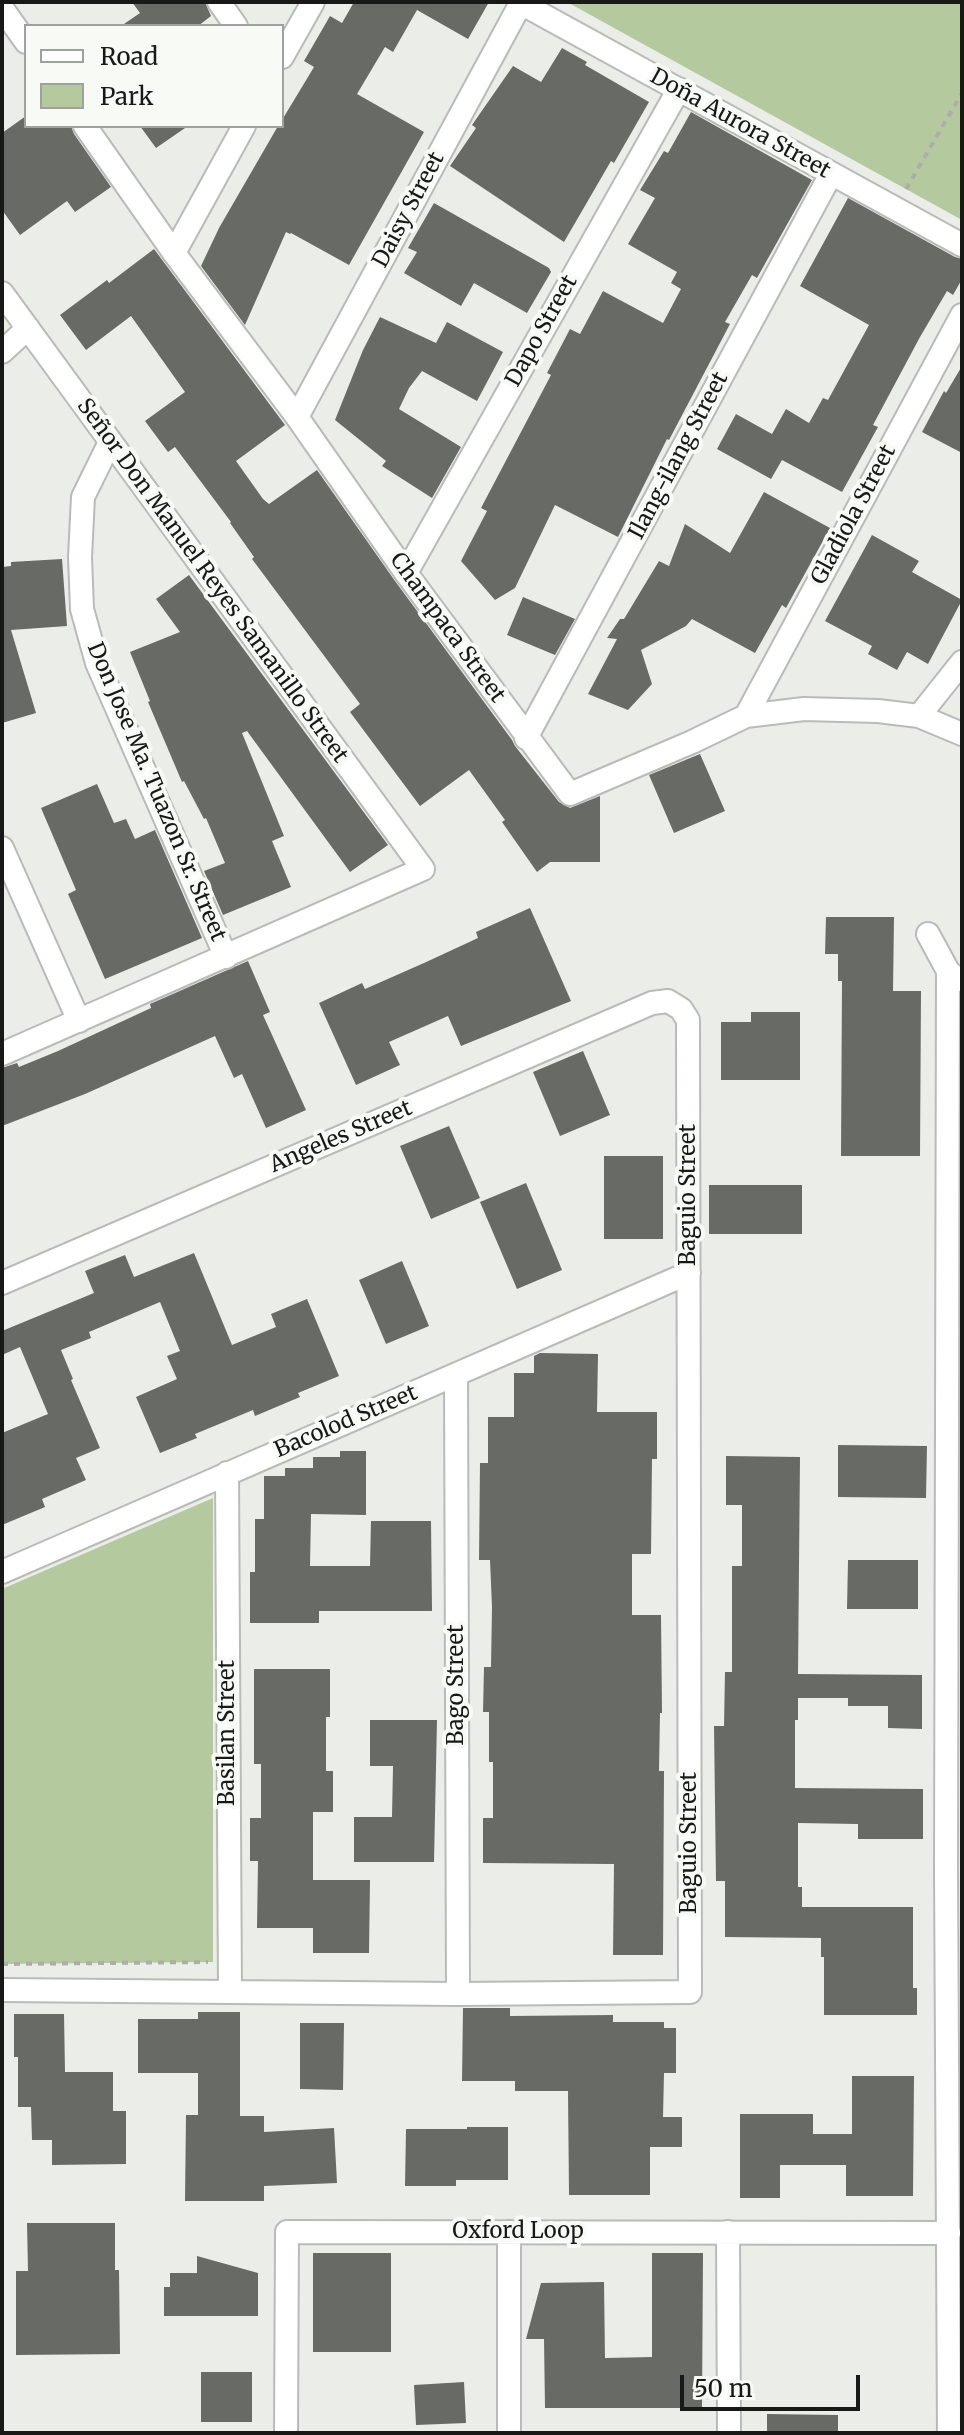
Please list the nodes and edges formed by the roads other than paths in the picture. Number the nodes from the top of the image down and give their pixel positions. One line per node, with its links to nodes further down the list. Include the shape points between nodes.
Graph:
1 (219, 2): 5 (street)
2 (313, 2): 7 (street)
3 (520, 2): 8 (street, Doña Aurora Street); 18 (street, Daisy Street)
4 (2, 8): 6 (street)
5 (235, 24)
6 (24, 39)
7 (284, 53)
8 (679, 89): 11 (street, Doña Aurora Street); 20 (street, Dapo Street)
9 (86, 128): 13 (street, Champaca Street)
10 (243, 128): 13 (street)
11 (831, 174): 12 (street, Doña Aurora Street); 25 (street, Ilang-ilang Street)
12 (962, 245)
13 (174, 253): 18 (street, Champaca Street)
14 (2, 293): 16 (street, Señor Don Manuel Reyes Samanillo Street)
15 (962, 315): 22 (street, Gladiola Street)
16 (28, 328): 17 (street); 19 (street, Señor Don Manuel Reyes Samanillo Street)
17 (2, 352)
18 (297, 417): 20 (street, Champaca Street)
19 (110, 442): 28 (street, Don Jose Ma. Tuazon Sr. Street, via 83,497 82,609 97,663); 28 (street, Señor Don Manuel Reyes Samanillo Street, via 423,869)
20 (406, 573): 25 (street, Champaca Street)
21 (962, 662): 23 (street)
22 (746, 716): 23 (street, Champaca Street, via 804,709); 25 (street, Champaca Street, via 570,794)
23 (919, 716): 24 (street, Champaca Street)
24 (962, 734)
25 (526, 738)
26 (2, 848): 31 (street)
27 (928, 934): 29 (street)
28 (226, 957): 31 (street)
29 (955, 977): 38 (street)
30 (681, 1009): 33 (street, Baguio Street, via 690,1034); 34 (street, Angeles Street, via 668,1001 652,1003)
31 (79, 1021): 32 (street)
32 (2, 1054)
33 (689, 1273): 35 (street, Bacolod Street); 41 (street, Baguio Street, via 690,1992)
34 (2, 1283)
35 (456, 1375): 36 (street, Bacolod Street); 41 (street, Bago Street)
36 (227, 1473): 37 (street, Bacolod Street); 40 (street, Basilan Street)
37 (2, 1572)
38 (954, 1868): 44 (street)
39 (2, 1990): 40 (street, Baguio Street)
40 (230, 1992): 41 (street, Baguio Street)
41 (458, 1994)
42 (509, 2232): 43 (street, Oxford Loop); 45 (street, Oxford Loop, via 287,2232); 46 (street)
43 (728, 2232): 44 (street, Oxford Loop); 47 (street)
44 (949, 2233): 48 (street)
45 (286, 2433)
46 (509, 2433)
47 (729, 2433)
48 (949, 2433)

